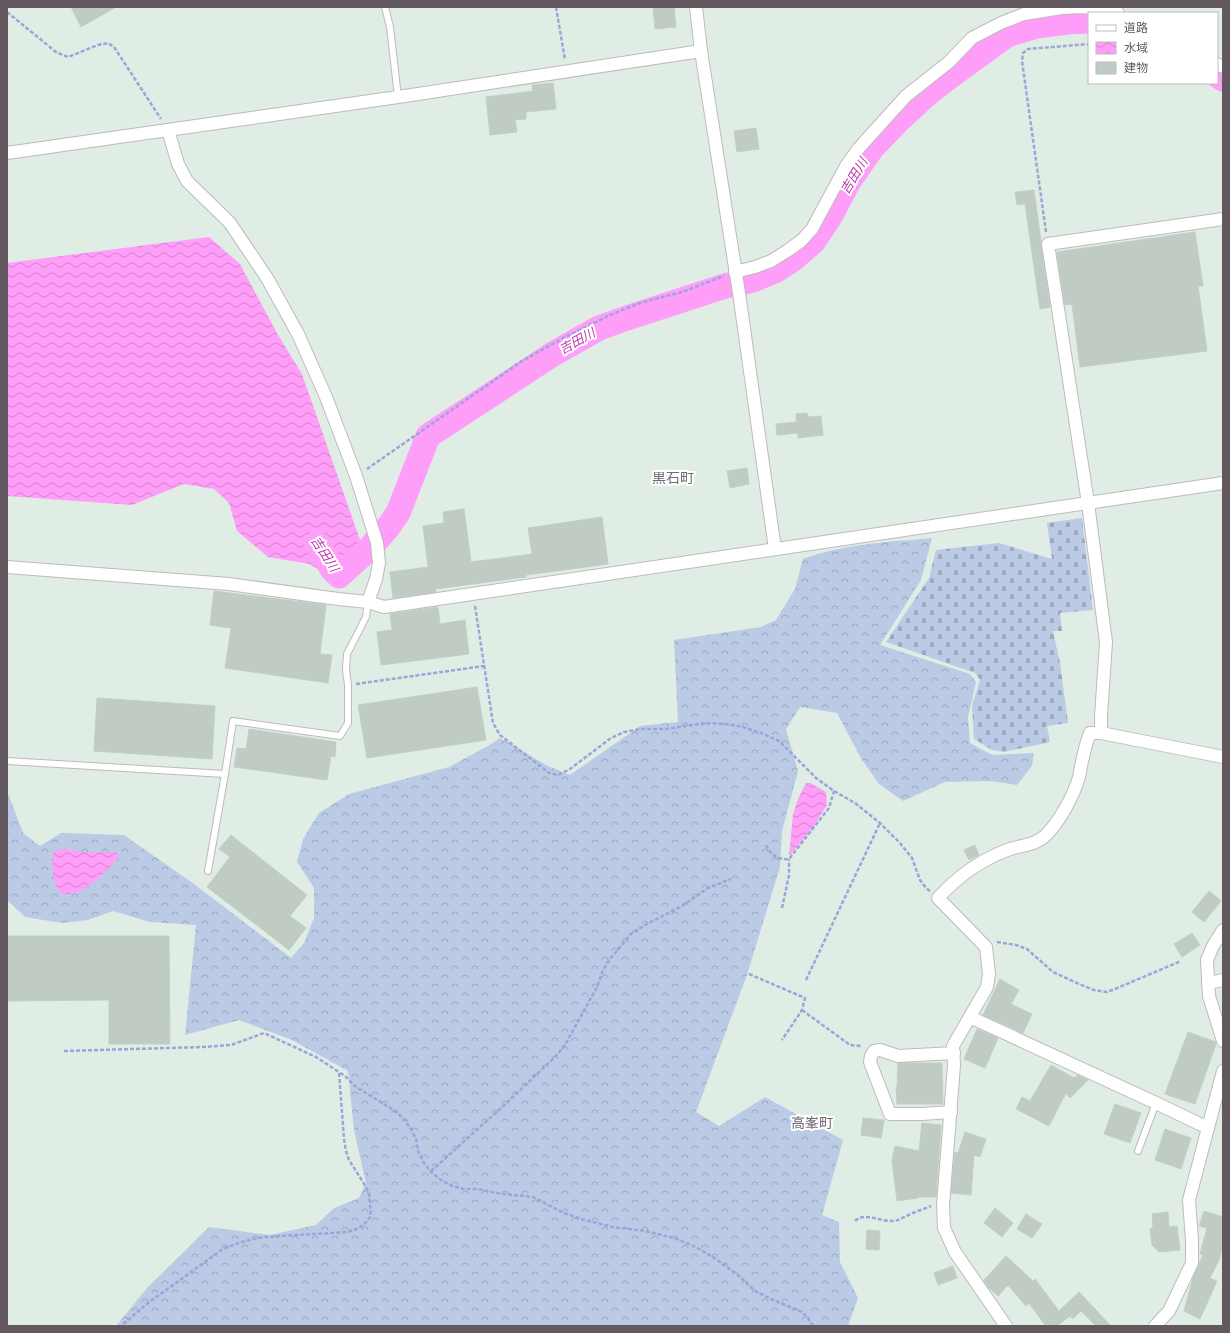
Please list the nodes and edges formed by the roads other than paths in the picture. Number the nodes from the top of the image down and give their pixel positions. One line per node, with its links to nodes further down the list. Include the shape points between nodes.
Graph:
1 (385, 7): 5 (lane, via 390,27)
2 (696, 7): 4 (street)
3 (1114, 12): 9 (street, via 1104,9 1062,8 1024,14 972,38 949,62 906,96 859,148 846,166 812,229 801,241 771,260)
4 (701, 51): 5 (street); 9 (street)
5 (398, 97): 6 (street)
6 (168, 130): 7 (street); 14 (street, via 178,164 187,181 230,223 267,278 294,327 326,397 356,476 377,543 379,563)
7 (7, 153)
8 (1223, 219): 11 (street, via 1048,244)
9 (735, 272): 12 (street)
10 (1223, 483): 11 (street)
11 (1088, 503): 12 (street); 15 (street, via 1106,642)
12 (775, 548): 14 (street, via 384,606)
13 (7, 567): 14 (street, via 229,584)
14 (368, 602): 18 (lane, via 366,617 347,654 348,723 340,736 233,721)
15 (1102, 733): 16 (street); 23 (street, via 1090,733 1084,747 1073,794 1047,834 1031,844 1011,849 980,863 965,872 938,898 986,947 989,974 987,987)
16 (1223, 757)
17 (7, 761): 18 (lane)
18 (225, 774): 19 (lane)
19 (208, 871)
20 (1223, 930): 22 (street, via 1207,960)
21 (1223, 980): 22 (street)
22 (1208, 983): 24 (street, via 1212,1009)
23 (970, 1017): 25 (street, via 953,1046); 27 (street)
24 (1223, 1041)
25 (954, 1053): 28 (street); 28 (street, via 898,1056 880,1050 874,1051 870,1062 890,1114)
26 (1223, 1071): 29 (street)
27 (1156, 1103): 29 (street); 30 (lane)
28 (951, 1112): 31 (street, via 944,1228 952,1247)
29 (1208, 1128): 32 (street, via 1189,1200 1192,1263 1169,1310)
30 (1138, 1151)
31 (1006, 1326)
32 (1155, 1326)

